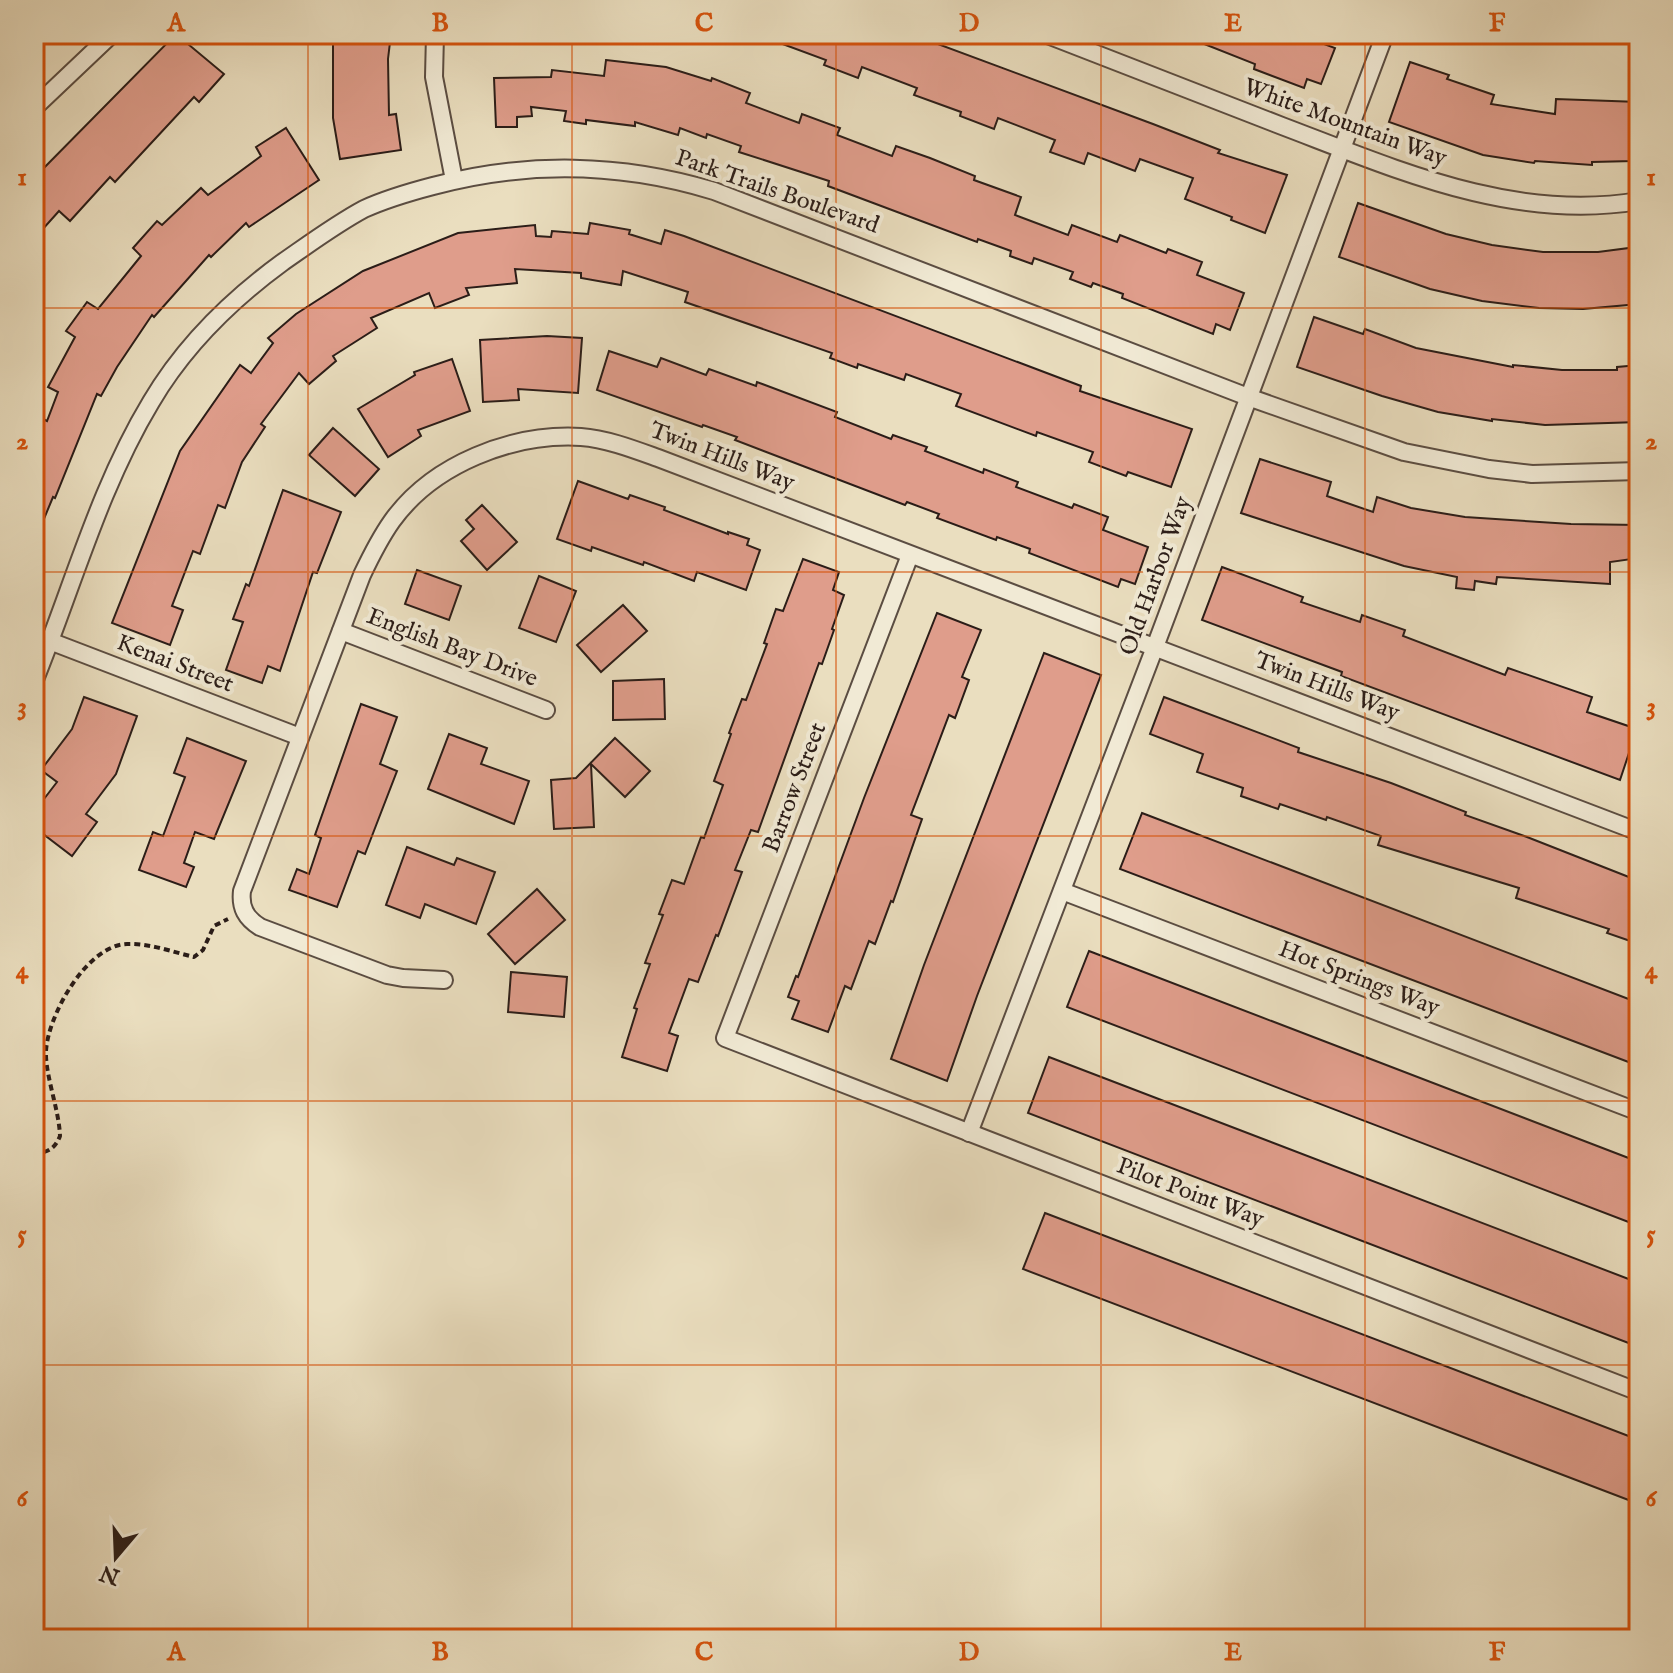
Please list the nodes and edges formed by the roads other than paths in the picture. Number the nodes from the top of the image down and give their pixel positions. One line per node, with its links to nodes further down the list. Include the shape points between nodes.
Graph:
1 (112, 34): 5 (street)
2 (435, 34): 7 (street, via 434,77)
3 (1045, 34): 6 (street, White Mountain Way)
4 (1385, 34): 6 (street, Old Harbor Way)
5 (34, 108)
6 (1342, 149): 8 (street, White Mountain Way, via 1508,201 1569,207); 9 (street, Old Harbor Way)
7 (454, 180): 9 (street, Park Trails Boulevard, via 575,167 684,182); 14 (street, Park Trails Boulevard, via 365,209 263,277 202,333 150,403 116,469)
8 (1639, 201)
9 (1248, 397): 10 (street, Park Trails Boulevard, via 1360,439 1448,462 1532,474); 15 (street, Old Harbor Way)
10 (1639, 471)
11 (910, 555): 12 (street, Twin Hills Way, via 620,445 584,437 530,440 464,462 408,504 372,555); 15 (street, Twin Hills Way); 22 (street, Barrow Street)
12 (341, 631): 17 (street, English Bay Drive); 18 (street, Twin Hills Way)
13 (34, 635): 14 (street, Kenai Street)
14 (50, 641): 16 (street, Park Trails Boulevard); 18 (street, Kenai Street)
15 (1155, 647): 19 (street, Twin Hills Way); 20 (street, Old Harbor Way)
16 (34, 682)
17 (546, 710)
18 (300, 737): 21 (street, Twin Hills Way, via 242,891 243,911 260,927 387,975)
19 (1639, 832)
20 (1062, 891): 23 (street, Hot Springs Way); 24 (street, Old Harbor Way)
21 (444, 980)
22 (725, 1038): 24 (street, Pilot Point Way)
23 (1639, 1112)
24 (969, 1133): 25 (street, Pilot Point Way)
25 (1639, 1392)

